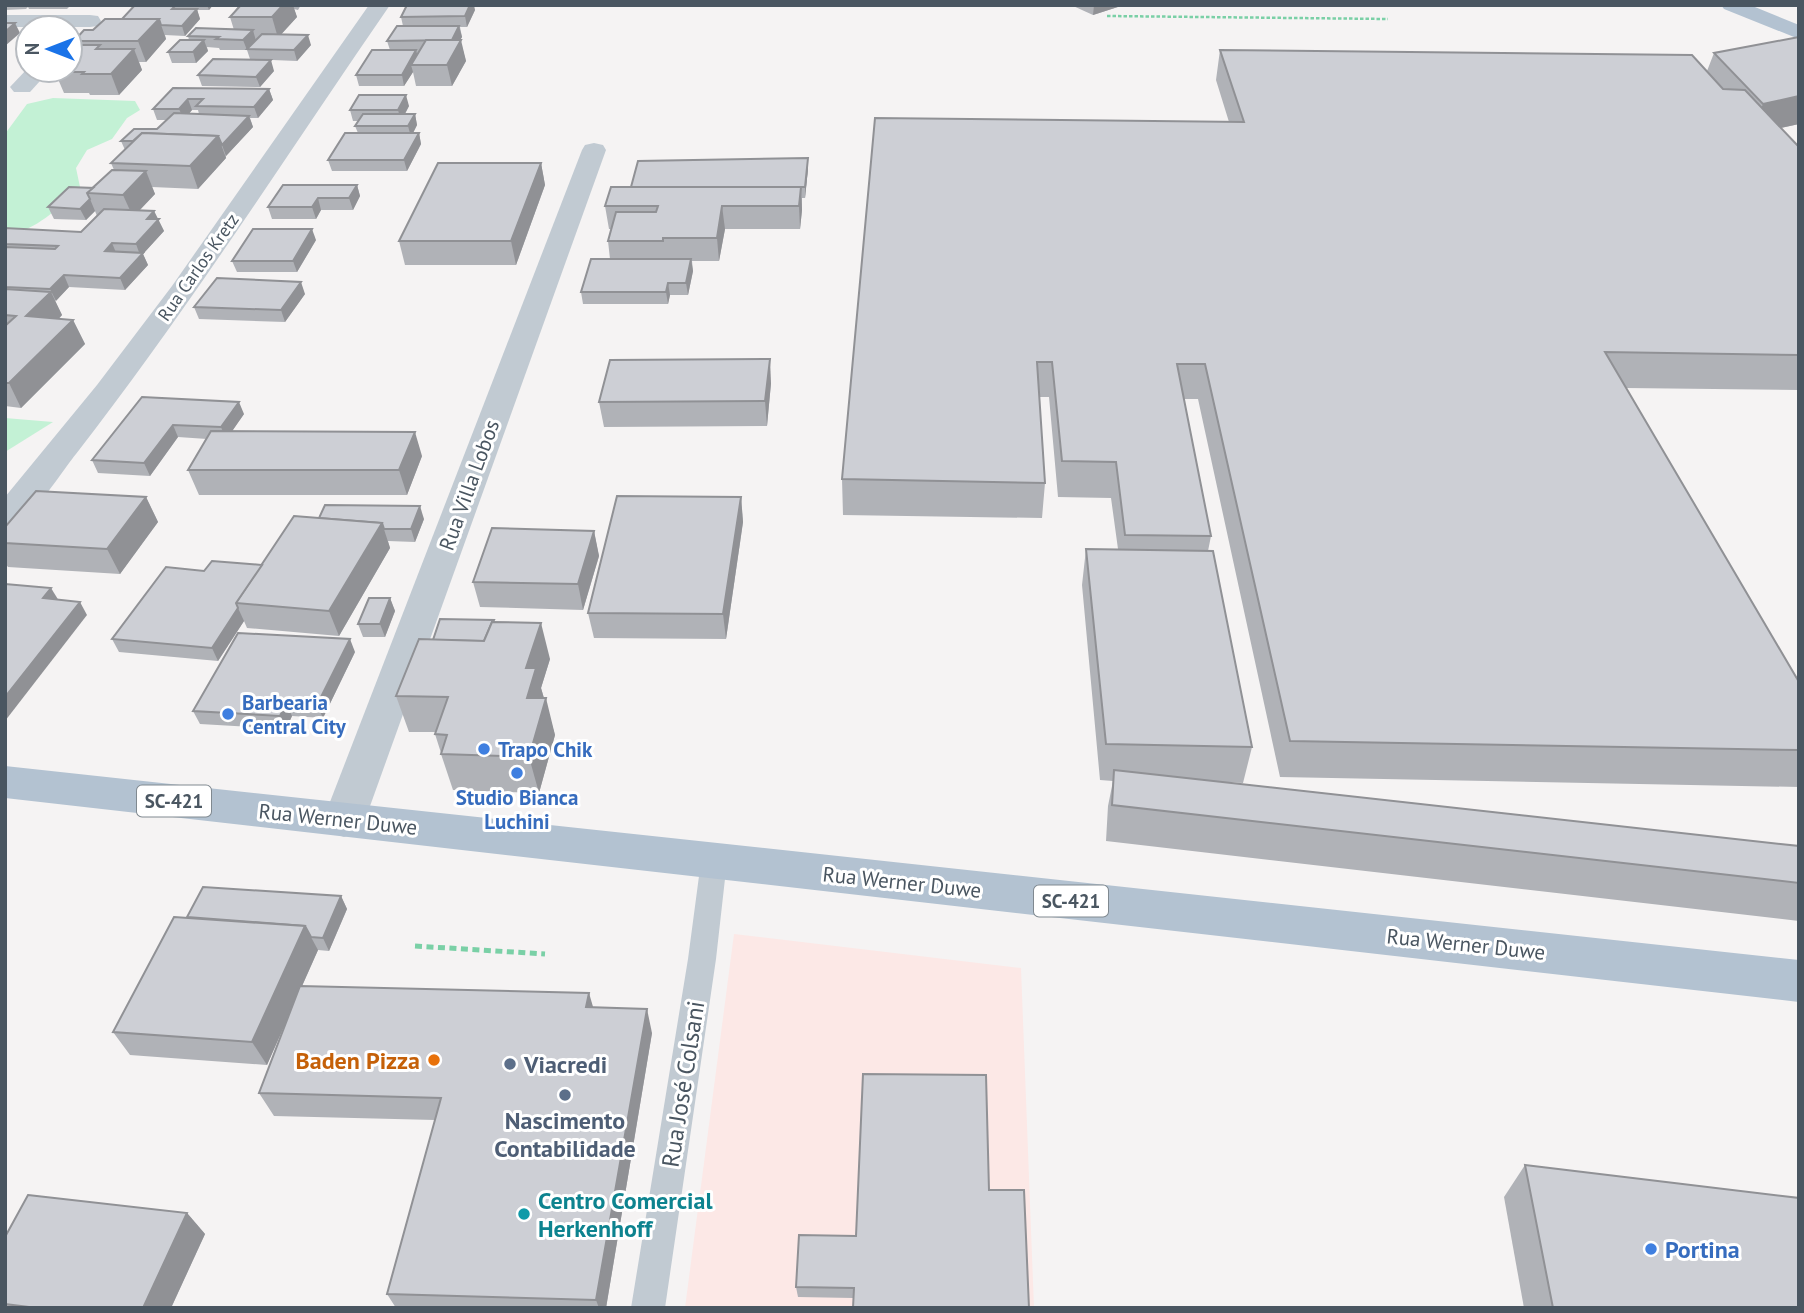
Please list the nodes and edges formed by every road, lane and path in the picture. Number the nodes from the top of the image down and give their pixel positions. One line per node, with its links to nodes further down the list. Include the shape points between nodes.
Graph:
1 (107, 5): 7 (street)
2 (380, 5): 13 (street, Rua Carlos Kretz, via 206,259)
3 (1731, 5): 9 (main road)
4 (1107, 16): 5 (path)
5 (1388, 19)
6 (5, 21): 7 (street)
7 (90, 21): 8 (street)
8 (84, 27)
9 (1799, 33)
10 (25, 84): 11 (street)
11 (22, 87)
12 (594, 150): 15 (street, Rua Villa Lobos)
13 (5, 520)
14 (5, 782): 15 (main road, Rua Werner Duwe / SC-421)
15 (344, 820): 16 (main road, Rua Werner Duwe / SC-421)
16 (713, 861): 19 (main road, Rua Werner Duwe / SC-421); 20 (lane, Rua José Colsani)
17 (415, 946): 18 (path)
18 (545, 954)
19 (1799, 981)
20 (648, 1308)

